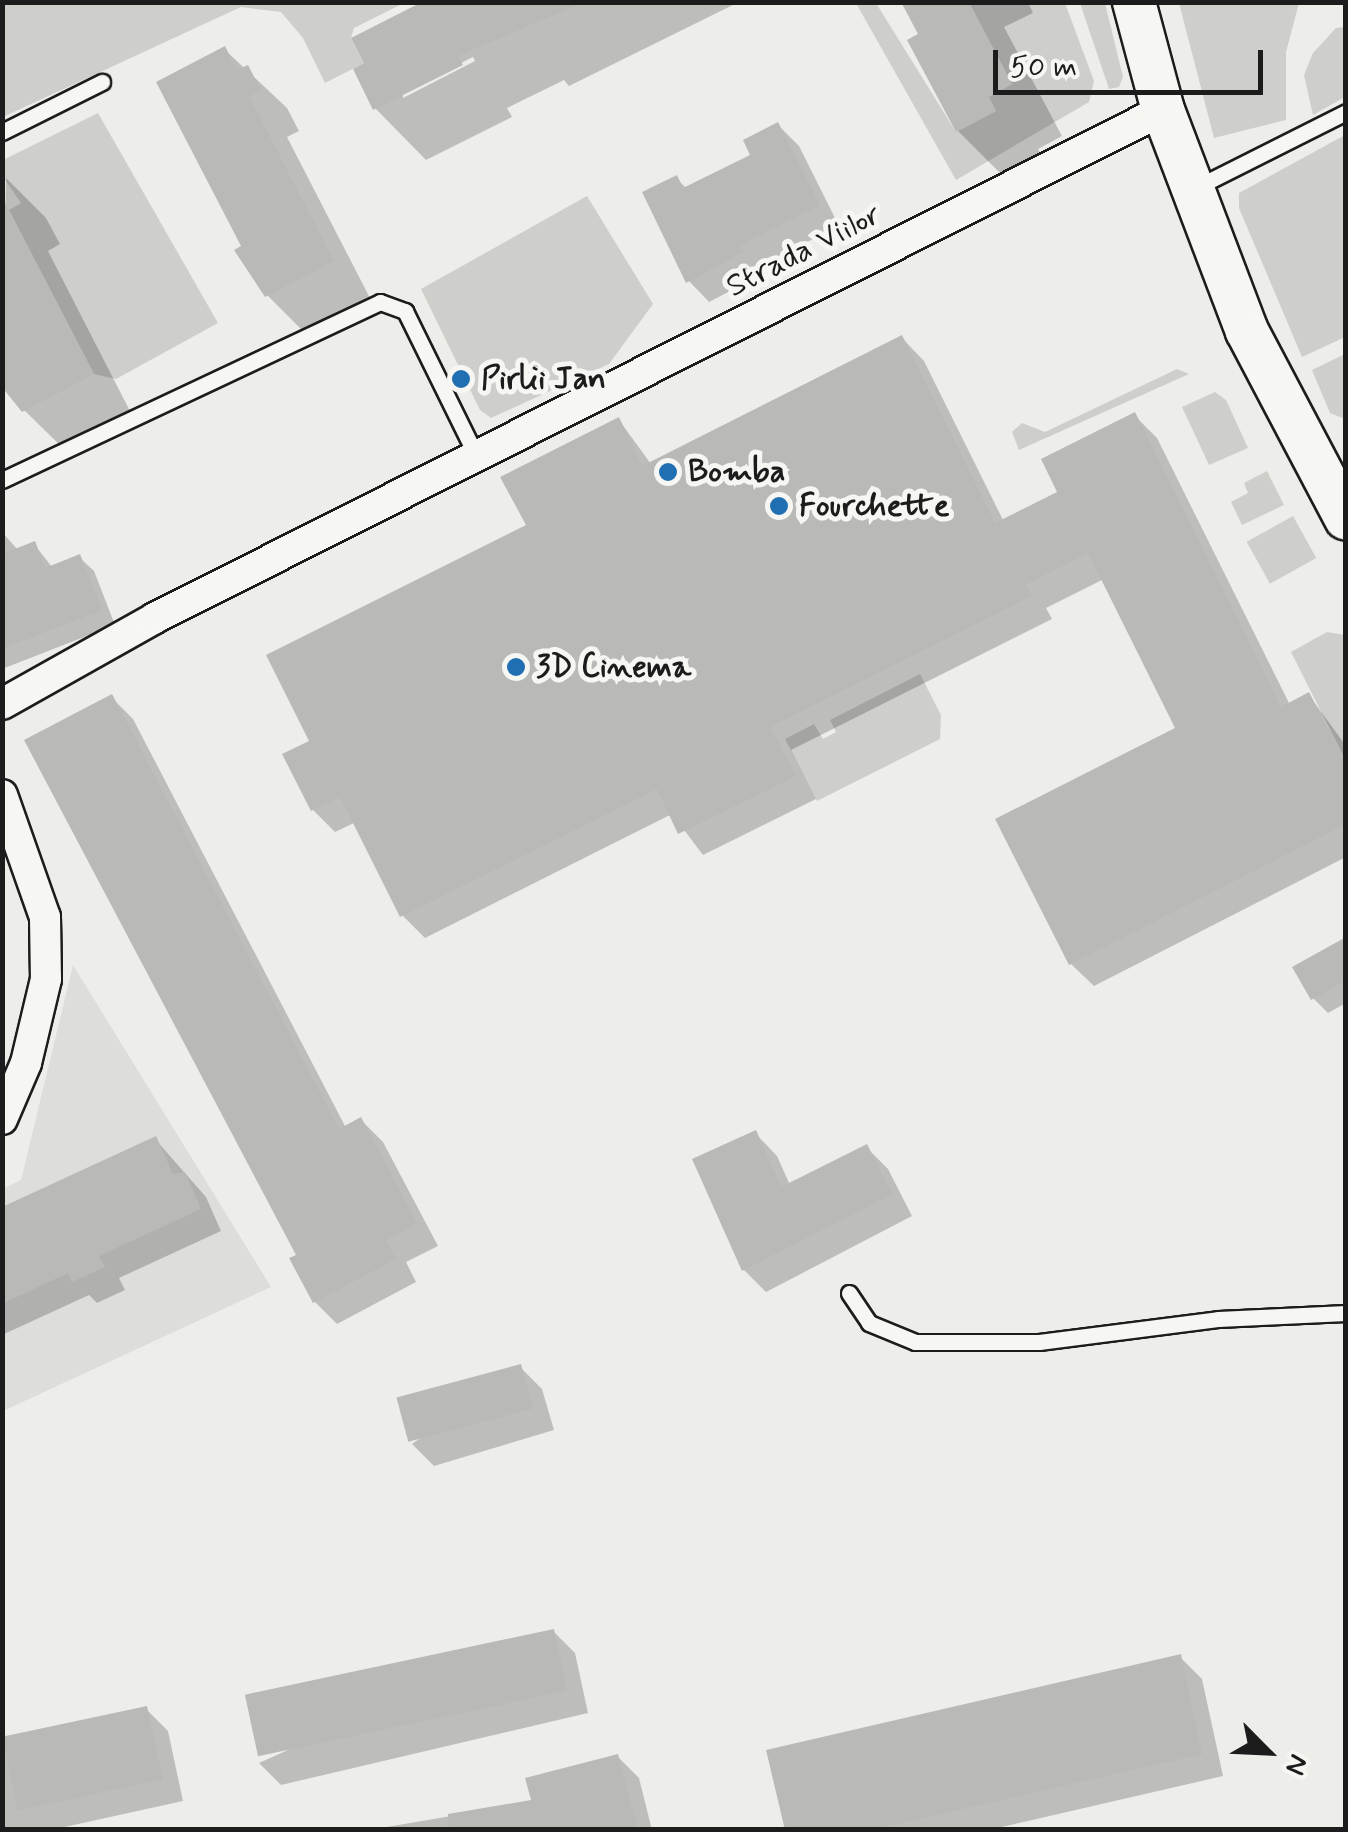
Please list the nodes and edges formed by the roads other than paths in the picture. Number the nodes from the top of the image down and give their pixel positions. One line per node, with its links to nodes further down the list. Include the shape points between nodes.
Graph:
1 (1134, 2): 3 (main road)
2 (102, 82): 5 (lane)
3 (1163, 110): 6 (main road); 7 (street, Strada Viilor)
4 (1346, 112): 6 (lane)
5 (2, 132)
6 (1193, 190): 9 (main road, via 1247,331)
7 (476, 455): 8 (lane, via 405,311 380,302); 10 (street, Strada Viilor)
8 (2, 480)
9 (1346, 519)
10 (2, 704)
11 (2, 795): 12 (street, via 45,917 46,979 26,1063)
12 (2, 1118)
13 (849, 1293): 14 (lane, via 870,1322 915,1342 1039,1342 1218,1318)
14 (1346, 1314)

